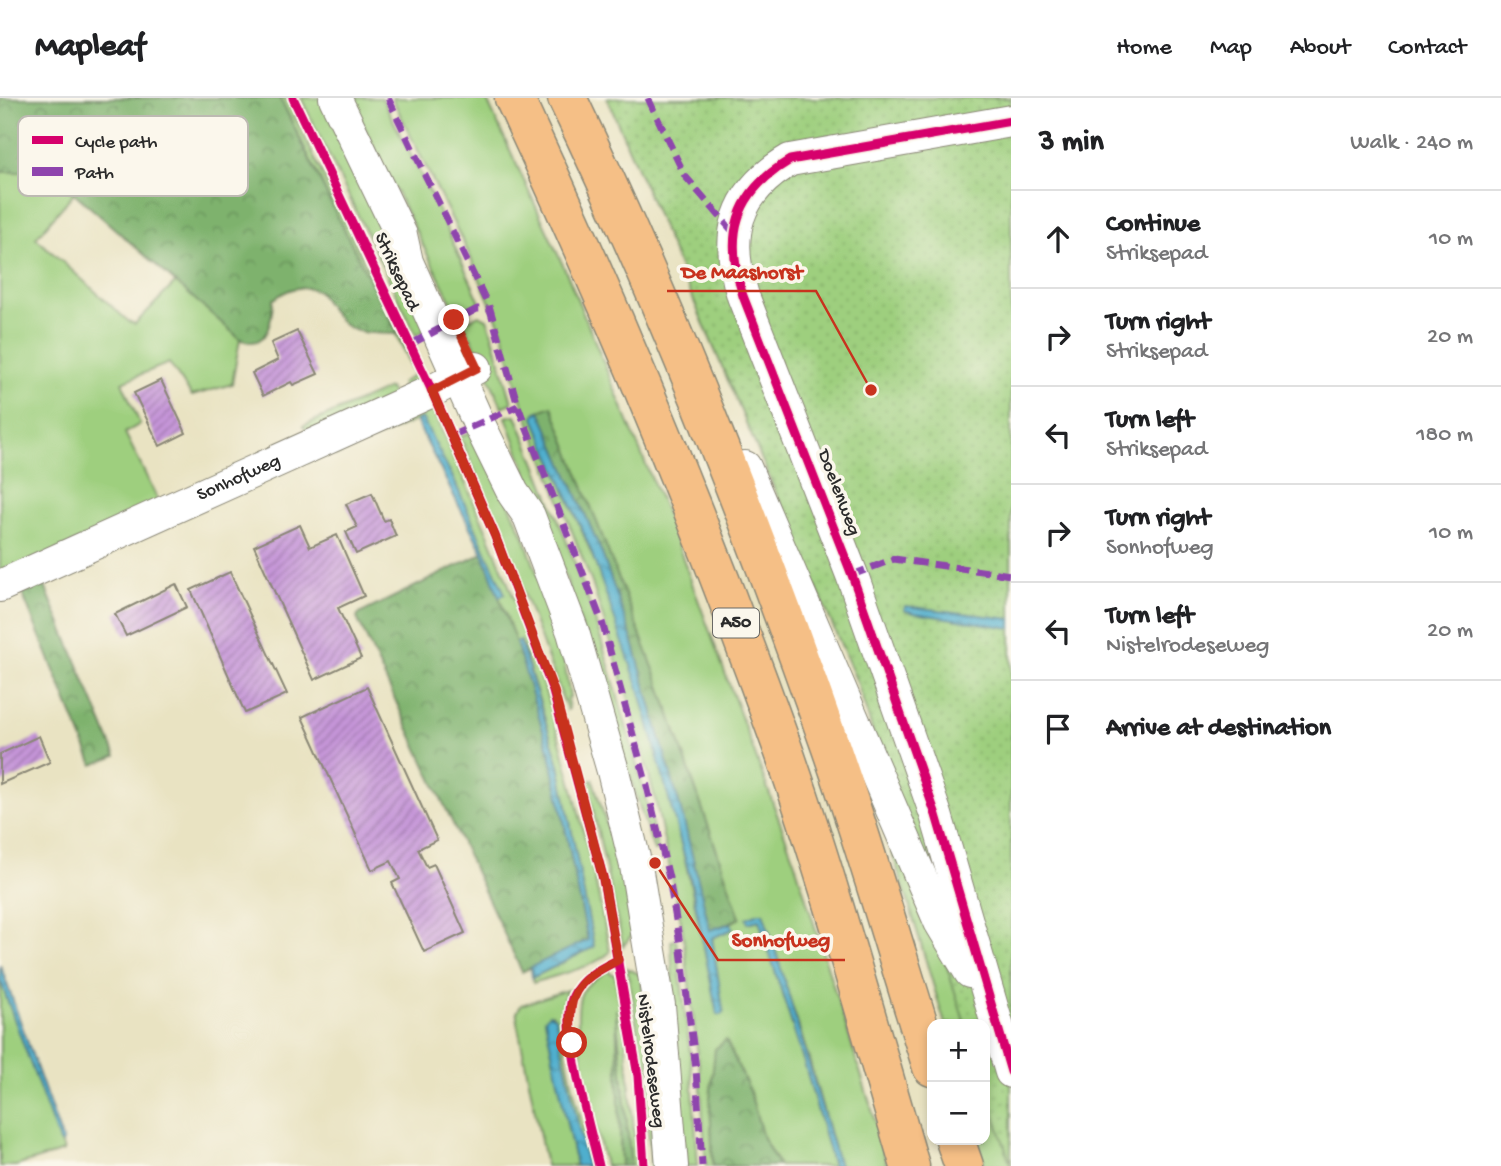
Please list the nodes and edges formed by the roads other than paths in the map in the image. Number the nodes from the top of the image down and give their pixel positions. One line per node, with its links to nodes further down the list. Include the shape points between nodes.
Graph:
1 (335, 98): 5 (street, Nistelrodeseweg, via 401,235 421,257)
2 (514, 98): 13 (highway, A50, via 630,356 709,549 837,916)
3 (567, 98): 6 (highway, A50)
4 (1011, 121): 8 (street, Doelenweg, via 790,160 770,172 751,193 740,213 733,244 734,270 743,296 852,575 936,816)
5 (467, 373): 7 (street, Sonhofweg); 12 (street, Nistelrodeseweg, via 499,416 525,486 529,516 573,632 612,771 636,866 659,1005)
6 (715, 440): 8 (street, via 740,455 940,922); 9 (highway, A50, via 830,746)
7 (0, 586)
8 (995, 1013): 10 (street, Doelenweg)
9 (927, 1051)
10 (1011, 1072)
11 (957, 1145): 14 (highway)
12 (672, 1166)
13 (910, 1166)
14 (964, 1166)

